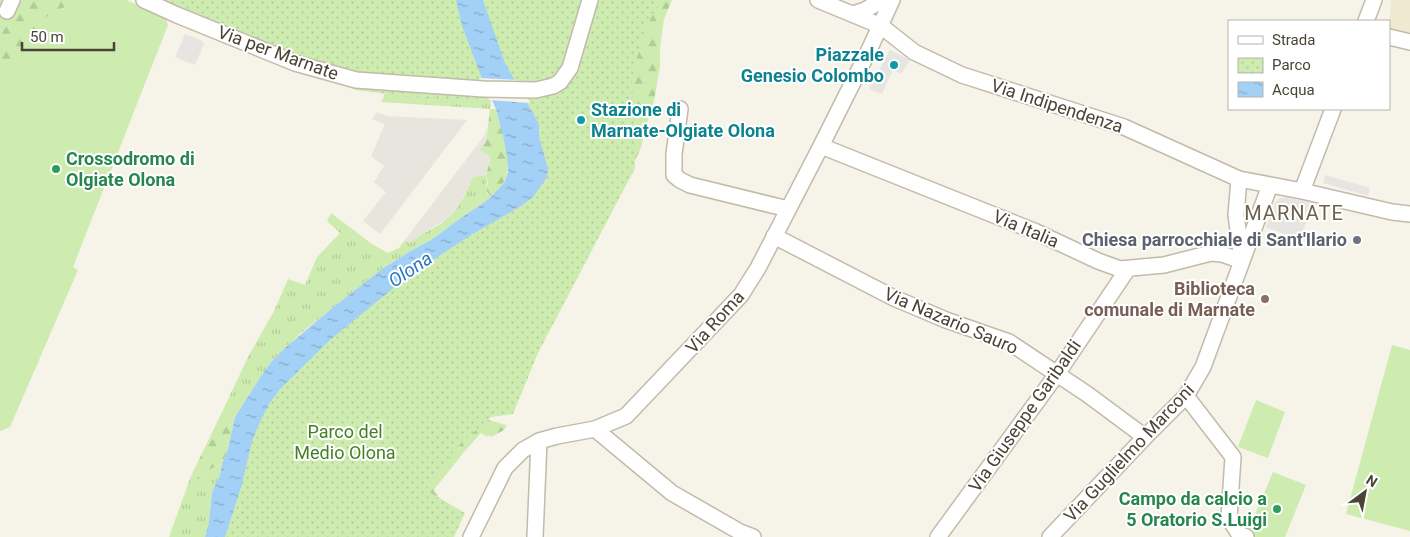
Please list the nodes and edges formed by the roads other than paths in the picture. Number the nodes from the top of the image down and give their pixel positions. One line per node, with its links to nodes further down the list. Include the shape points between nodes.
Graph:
1 (144, 0): 2 (street, Via per Marnate, via 295,64 356,80 483,90 536,90 560,82 570,68)
2 (590, 0)
3 (818, 0): 7 (street, Via Indipendenza)
4 (882, 0): 7 (street)
5 (892, 0): 9 (street, Via Roma)
6 (1374, 0): 8 (street)
7 (853, 14): 9 (street, Via Indipendenza)
8 (1366, 20)
9 (881, 26): 14 (street, Via Roma); 15 (street, Via Indipendenza, via 914,52 962,75 1124,127)
10 (1390, 37): 11 (street)
11 (1410, 42)
12 (680, 110): 18 (street, via 674,176 690,185)
13 (1333, 110): 17 (street)
14 (820, 146): 18 (street, Via Roma); 24 (street, Via Italia, via 1034,231 1107,265)
15 (1238, 180): 16 (street, Via Indipendenza); 20 (street)
16 (1270, 185): 17 (street, Via Indipendenza); 21 (street, Via Guglielmo Marconi)
17 (1302, 191): 19 (street, Via Indipendenza)
18 (788, 209): 22 (street, Via Roma)
19 (1410, 214)
20 (1237, 220): 21 (street, via 1240,224); 23 (street)
21 (1256, 225): 23 (street, Via Guglielmo Marconi)
22 (774, 236): 25 (street, Via Nazario Sauro, via 894,298 1009,342); 27 (street, Via Roma, via 741,295 626,416)
23 (1242, 261): 24 (street, Via Italia, via 1211,252 1164,265); 26 (street, Via Guglielmo Marconi, via 1203,367)
24 (1127, 270): 25 (street, Via Giuseppe Garibaldi)
25 (1057, 374): 28 (street, Via Nazario Sauro); 33 (street, Via Giuseppe Garibaldi)
26 (1186, 396): 28 (street, Via Guglielmo Marconi); 35 (street, via 1233,457 1229,518 1239,534)
27 (595, 429): 29 (street, Via Roma); 32 (street, via 672,493)
28 (1145, 437): 34 (street, Via Guglielmo Marconi)
29 (539, 441): 30 (street, Via Roma, via 523,450 506,468); 31 (street)
30 (472, 537)
31 (535, 537)
32 (753, 537)
33 (938, 537)
34 (1050, 537)
35 (1246, 537)

